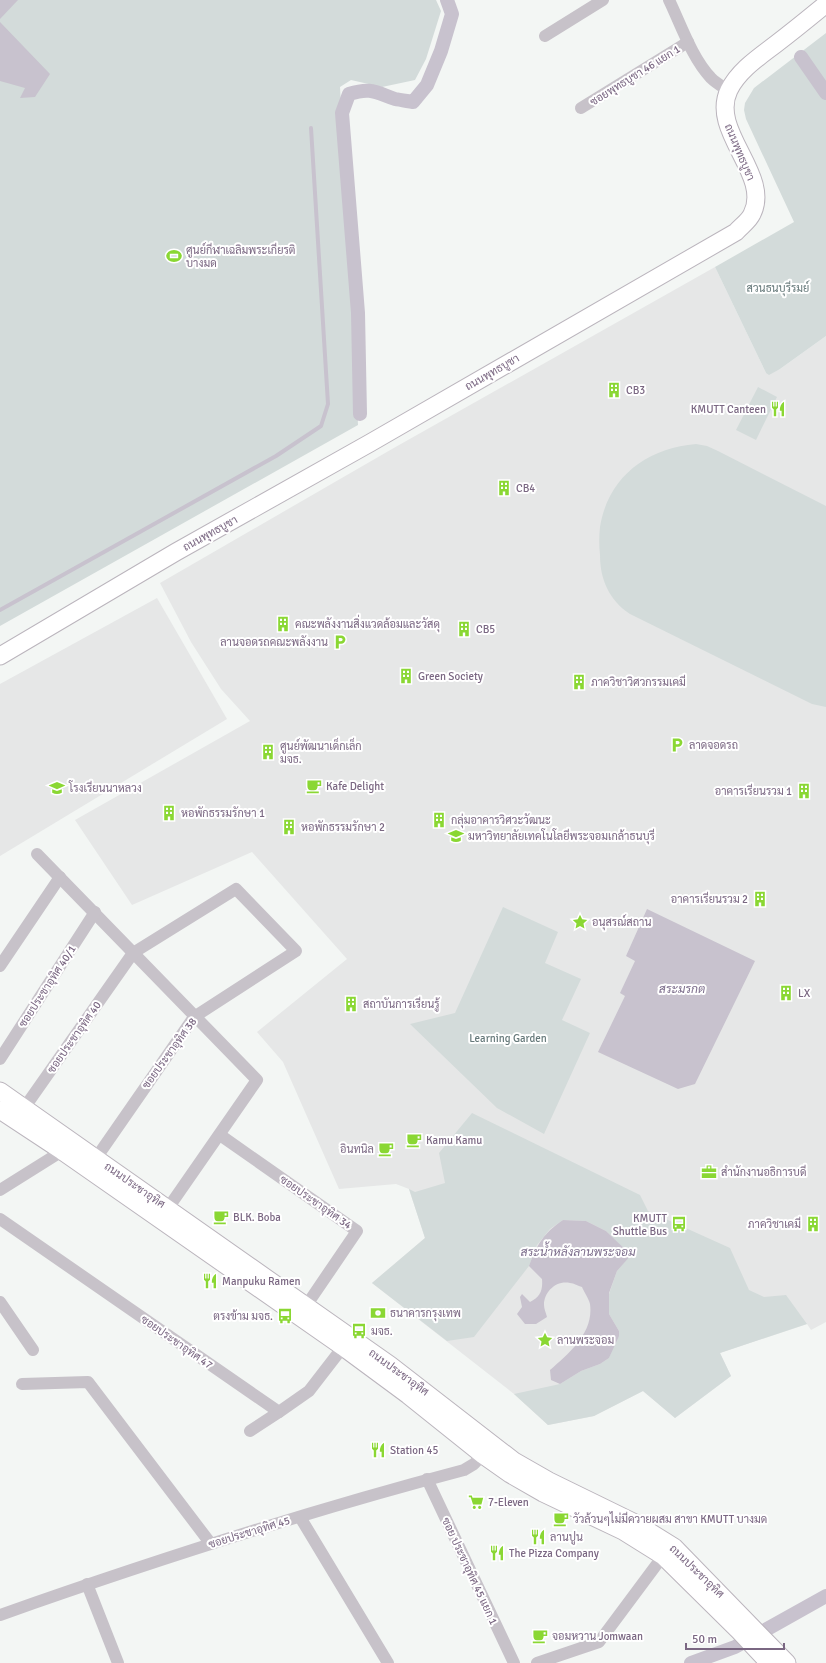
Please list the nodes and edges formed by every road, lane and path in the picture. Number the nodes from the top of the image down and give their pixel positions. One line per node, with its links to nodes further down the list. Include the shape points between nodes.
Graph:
1 (603, 0): 4 (street)
2 (669, 0): 5 (street)
3 (826, 4): 6 (main road, ถนนพุทธบูชา, via 752,63 739,75)
4 (545, 36)
5 (688, 42): 6 (street, via 702,67); 7 (street, ซอยพุทธบูชา 46 แยก 1)
6 (729, 91): 8 (main road, ถนนพุทธบูชา, via 724,109 727,122 751,175 756,200 752,214 736,232 176,552)
7 (581, 108)
8 (0, 656)
9 (38, 854): 10 (street)
10 (60, 877): 11 (street); 13 (street)
11 (95, 912): 12 (street); 15 (street, ซอยประชาอุทิศ 40/1)
12 (133, 953): 14 (street); 14 (street, ซอยประชาอุทิศ 38, via 236,889 296,951); 18 (street, ซอยประชาอุทิศ 40)
13 (0, 966)
14 (194, 1017): 19 (street, via 257,1080); 21 (street, ซอยประชาอุทิศ 38)
15 (0, 1059)
16 (0, 1091): 18 (main road, ถนนประชาอุทิศ)
17 (0, 1110): 18 (main road, ถนนประชาอุทิศ)
18 (20, 1114): 20 (main road, ถนนประชาอุทิศ)
19 (220, 1135): 23 (street); 26 (street, ซอยประชาอุทิศ 34, via 357,1231)
20 (69, 1147): 21 (main road, ถนนประชาอุทิศ); 22 (street)
21 (92, 1163): 23 (main road, ถนนประชาอุทิศ)
22 (0, 1190)
23 (165, 1214): 26 (main road, ถนนประชาอุทิศ); 27 (main road, ถนนประชาอุทิศ)
24 (0, 1219): 30 (street, ซอยประชาอุทิศ 47)
25 (0, 1302): 28 (street)
26 (306, 1306): 32 (main road, ถนนประชาอุทิศ, via 416,1384)
27 (343, 1347): 30 (street, via 309,1392); 32 (main road, ถนนประชาอุทิศ)
28 (32, 1350)
29 (22, 1384): 35 (street, via 88,1382)
30 (279, 1412): 31 (street)
31 (250, 1430)
32 (487, 1450): 33 (street, ซอยประชาอุทิศ 45, via 474,1464 464,1470); 36 (main road, ถนนประชาอุทิศ, via 514,1461 548,1481 636,1524)
33 (427, 1480): 34 (street, ซอยประชาอุทิศ 45); 42 (street, ซอย ประชาอุทิศ 45 แยก 1)
34 (300, 1516): 35 (street, ซอยประชาอุทิศ 45); 41 (street)
35 (211, 1544): 37 (street, ซอยประชาอุทิศ 45)
36 (668, 1551): 39 (main road, ถนนประชาอุทิศ); 43 (street, via 599,1642)
37 (87, 1584): 38 (street, ซอยประชาอุทิศ 45); 40 (street)
38 (0, 1615)
39 (760, 1644): 44 (main road, ถนนประชาอุทิศ); 45 (main road, ถนนประชาอุทิศ)
40 (118, 1663)
41 (388, 1663)
42 (514, 1663)
43 (537, 1663)
44 (769, 1663)
45 (787, 1663)

